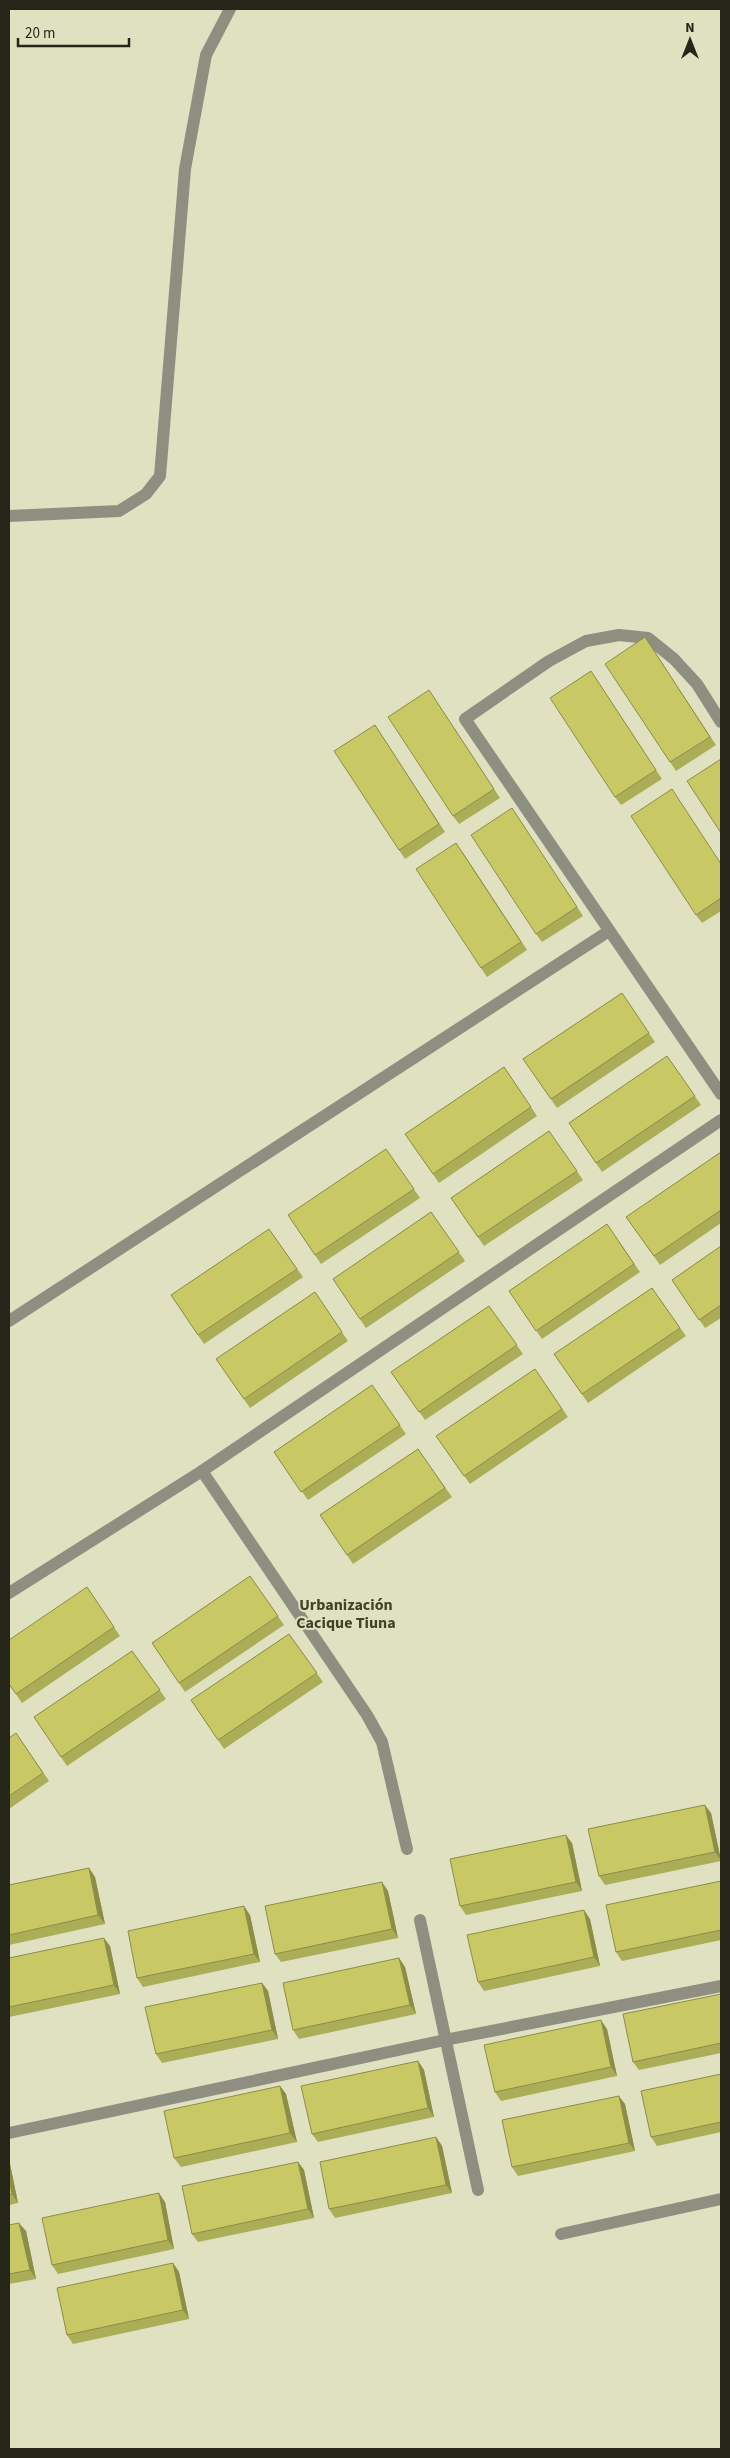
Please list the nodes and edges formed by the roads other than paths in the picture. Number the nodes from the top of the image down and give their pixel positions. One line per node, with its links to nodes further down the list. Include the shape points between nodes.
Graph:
1 (230, 9): 2 (street, via 206,55 185,169 160,476 146,494 118,511)
2 (9, 516)
3 (721, 722): 4 (street, via 697,684 674,659 648,638 619,635 586,642 549,661 466,720)
4 (610, 931): 5 (street); 7 (street)
5 (721, 1094)
6 (721, 1120): 8 (street)
7 (9, 1321)
8 (202, 1471): 9 (street); 10 (street, via 382,1742)
9 (9, 1593)
10 (407, 1849)
11 (420, 1920): 13 (street)
12 (721, 1986): 13 (street)
13 (445, 2040): 14 (street); 15 (street)
14 (9, 2133)
15 (478, 2190)
16 (721, 2199): 17 (street)
17 (562, 2234)

